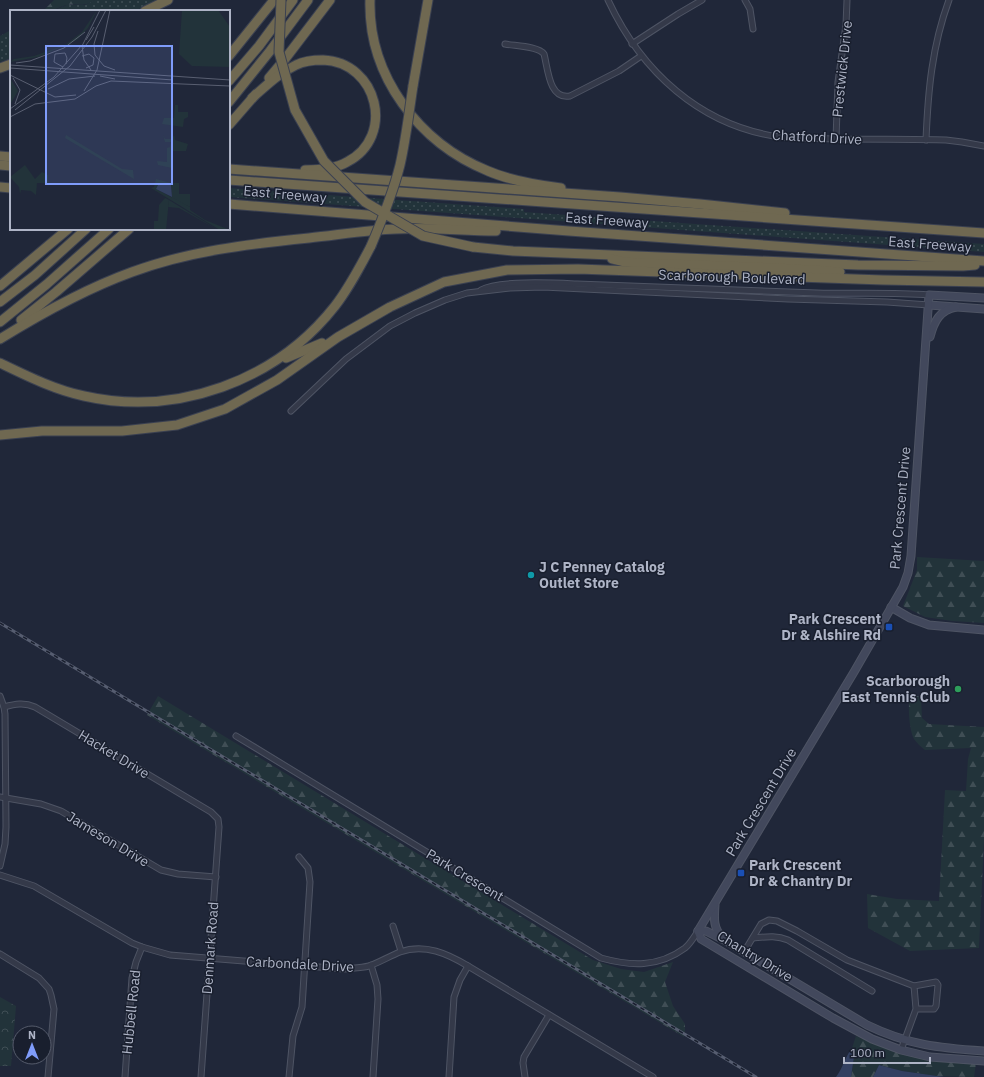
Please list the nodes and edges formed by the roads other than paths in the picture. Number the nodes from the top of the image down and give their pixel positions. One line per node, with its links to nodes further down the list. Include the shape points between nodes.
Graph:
1 (168, 0): 14 (highway)
2 (274, 0): 18 (highway)
3 (281, 0): 47 (highway, bridge, via 279,52 295,110 324,161 365,202 423,236 473,247)
4 (293, 0): 22 (highway)
5 (308, 0): 24 (highway)
6 (330, 0): 23 (highway)
7 (370, 0): 38 (highway, via 371,27 382,68 401,103 434,140 471,164 508,178)
8 (428, 0): 64 (highway, bridge, via 395,184 371,246 335,306 308,335)
9 (608, 0): 17 (street, Chatford Drive)
10 (702, 0): 17 (street)
11 (745, 0): 15 (street, via 750,10)
12 (847, 0): 26 (street, Prestwick Drive, via 838,82)
13 (949, 0): 27 (street, via 933,57)
14 (147, 10)
15 (753, 29)
16 (505, 44): 19 (street, via 542,52 552,87 557,94 564,97 619,71)
17 (632, 44): 19 (street, Chatford Drive)
18 (230, 55)
19 (641, 56): 26 (street, Chatford Drive, via 665,82 683,96 726,122 779,136)
20 (10, 64): 21 (highway)
21 (0, 68)
22 (230, 80)
23 (252, 98): 25 (highway); 34 (highway, via 272,80 296,65 327,60 347,66 361,77 369,88 375,108 375,123 370,140 346,163 326,168)
24 (230, 101)
25 (230, 124)
26 (836, 139): 27 (street, Chatford Drive)
27 (926, 140): 28 (street, Chatford Drive)
28 (984, 146)
29 (0, 156): 30 (highway)
30 (10, 157)
31 (0, 165): 32 (highway)
32 (10, 166)
33 (230, 170): 34 (highway)
34 (262, 172): 38 (highway)
35 (230, 180): 40 (highway, East Freeway)
36 (0, 187): 37 (highway)
37 (10, 188)
38 (620, 197): 40 (highway)
39 (230, 204): 45 (highway, East Freeway)
40 (916, 228): 46 (highway, East Freeway)
41 (67, 230): 51 (highway)
42 (85, 230): 55 (highway)
43 (108, 230): 59 (highway)
44 (128, 230): 61 (highway)
45 (569, 232): 48 (highway, East Freeway); 61 (highway, via 396,229 217,249 177,257 118,277 41,314)
46 (984, 233)
47 (589, 254): 48 (highway, via 858,264 963,266); 49 (highway, via 624,262 795,269)
48 (984, 262)
49 (952, 281): 50 (highway); 60 (highway, via 578,269 507,270 444,282 390,307)
50 (984, 282)
51 (0, 286)
52 (480, 291): 53 (street, Scarborough Boulevard, via 487,287 507,284 564,282 831,294); 56 (street, Scarborough Boulevard, via 526,287); 65 (street, Scarborough Boulevard, via 446,300 390,326 346,359)
53 (929, 294): 54 (street, Scarborough Boulevard); 56 (street, Park Crescent Drive)
54 (984, 298)
55 (0, 302)
56 (929, 305): 57 (street, Scarborough Boulevard); 62 (street, Park Crescent Drive)
57 (956, 307): 58 (street, Scarborough Boulevard); 62 (street, via 944,312 934,322)
58 (984, 309)
59 (0, 322)
60 (338, 336): 64 (highway); 66 (highway, via 277,380 225,409 177,425 122,431 42,431)
61 (0, 338)
62 (925, 358): 67 (street, Park Crescent Drive, via 911,561 906,580)
63 (0, 363): 64 (highway, via 40,382 72,393 108,401 142,402 178,400 215,391)
64 (268, 366)
65 (291, 411)
66 (0, 435)
67 (891, 607): 68 (street, via 910,618 929,624); 79 (street, Park Crescent Drive)
68 (984, 630)
69 (0, 696): 70 (street)
70 (4, 707): 73 (street); 74 (street, Hacket Drive, via 20,704 35,707 211,812)
71 (236, 736): 81 (street, Park Crescent, via 601,958 636,965 653,963 685,948)
72 (0, 797): 73 (street, Jameson Drive)
73 (6, 798): 76 (street, via 6,835); 78 (street, Jameson Drive, via 41,804 61,811 161,870)
74 (218, 819): 78 (street, Denmark Road)
75 (300, 857): 90 (street, via 308,868 310,878)
76 (0, 866)
77 (0, 875): 84 (street, Carbondale Drive, via 34,886)
78 (216, 877): 88 (street, Denmark Road)
79 (716, 902): 81 (street, Park Crescent Drive); 83 (street, via 715,928)
80 (393, 926): 85 (street)
81 (698, 931): 83 (street, Chantry Drive, via 706,931); 97 (street, Chantry Drive, via 700,939 833,1018 865,1036)
82 (753, 938): 86 (street); 92 (street, via 761,924 769,920 777,921 846,960); 93 (street, via 782,937)
83 (726, 941): 86 (street, Chantry Drive)
84 (142, 947): 88 (street, Carbondale Drive, via 170,955); 101 (street, Hubbell Road, via 132,978)
85 (401, 951): 89 (street, Carbondale Drive); 91 (street, Carbondale Drive, via 434,950)
86 (744, 952): 96 (street, Chantry Drive, via 867,1025)
87 (0, 954): 100 (street, via 39,978 52,995 54,1009)
88 (210, 959): 90 (street, Carbondale Drive); 102 (street, Denmark Road)
89 (371, 965): 90 (street, Carbondale Drive, via 344,969); 104 (street, via 378,999)
90 (304, 966): 103 (street, via 302,1007 293,1036)
91 (468, 966): 95 (street, Carbondale Drive); 105 (street, via 454,997)
92 (914, 986): 94 (street); 94 (street, via 932,982 938,985 934,1009)
93 (872, 991)
94 (916, 1009): 96 (street)
95 (548, 1015): 106 (street, via 524,1057); 107 (street, Carbondale Drive)
96 (905, 1041): 97 (street); 98 (street, Chantry Drive, via 939,1048)
97 (901, 1050): 99 (street, Chantry Drive, via 930,1057)
98 (984, 1051)
99 (984, 1061)
100 (48, 1077)
101 (125, 1077)
102 (201, 1077)
103 (289, 1077)
104 (373, 1077)
105 (448, 1077)
106 (525, 1077)
107 (653, 1077)

